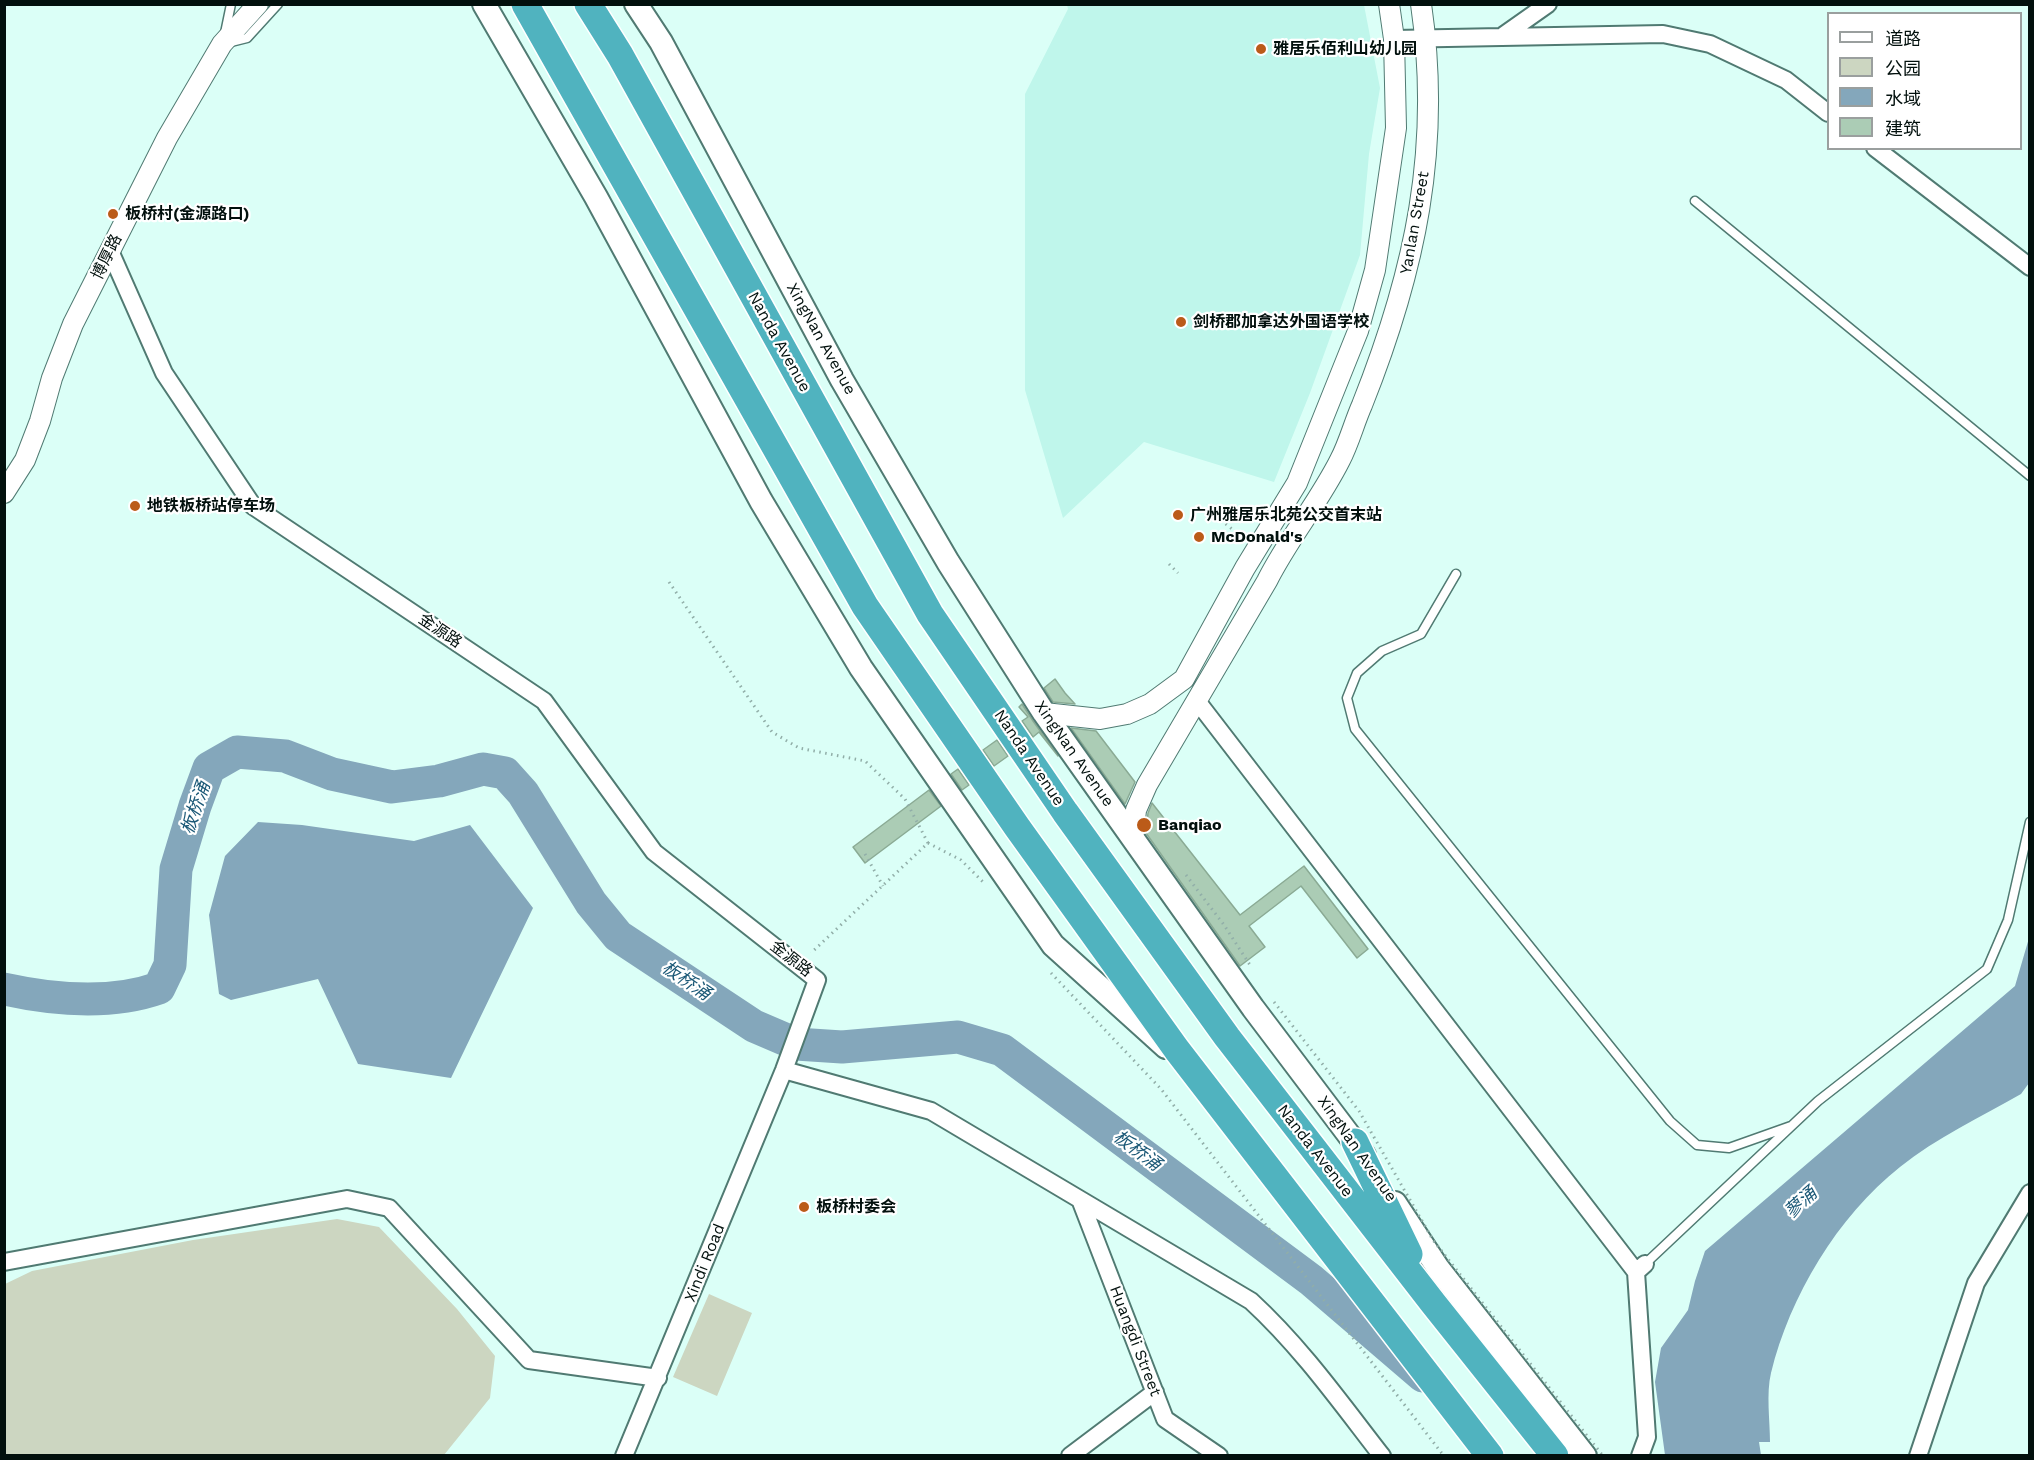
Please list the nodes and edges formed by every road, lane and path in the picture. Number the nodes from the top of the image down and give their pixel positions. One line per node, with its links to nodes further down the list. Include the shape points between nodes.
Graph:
1 (231, 4): 15 (lane)
2 (258, 4): 15 (street, 博厚路)
3 (278, 4): 15 (lane, via 247,38)
4 (484, 4): 46 (main road, via 596,197 761,501 861,668 1053,945)
5 (525, 4): 46 (highway, via 865,606)
6 (588, 4): 16 (highway, Nanda Avenue)
7 (610, 4): 16 (highway)
8 (636, 4): 35 (main road, XingNan Avenue, via 661,42 842,380 948,562)
9 (1389, 4): 14 (street, Yanlan Street)
10 (1421, 4): 13 (street, Yanlan Street)
11 (1548, 4): 12 (street)
12 (1504, 35): 13 (street); 17 (street, via 1663,34 1710,44 1786,80)
13 (1426, 36): 14 (street); 23 (street, Yanlan Street, via 1428,129 1423,199 1405,283)
14 (1394, 39): 22 (street, Yanlan Street, via 1396,128 1386,205 1375,270 1358,332)
15 (222, 44): 20 (street, 博厚路, via 167,138)
16 (620, 55): 54 (highway, Nanda Avenue, via 930,614 1065,812 1227,1037)
17 (1827, 112)
18 (1878, 150): 21 (street)
19 (1695, 201): 24 (lane)
20 (110, 251): 25 (street, 博厚路, via 52,378 25,460); 42 (street, 金源路, via 164,373 253,506 544,701 654,852)
21 (2030, 267)
22 (1335, 389): 23 (street); 27 (street, Yanlan Street, via 1297,483)
23 (1364, 400): 32 (street, Yanlan Street, via 1341,460 1282,551)
24 (2030, 476)
25 (4, 493)
26 (1221, 520): 27 (path)
27 (1258, 550): 29 (street, Yanlan Street)
28 (1169, 564): 30 (path)
29 (1245, 568): 32 (street); 35 (street, Yanlan Street, via 1184,679 1150,704 1100,719)
30 (1178, 573)
31 (1456, 574): 48 (lane, via 1421,634 1382,651 1357,673 1347,698 1355,729 1670,1121 1697,1145 1729,1148)
32 (1268, 581): 34 (street, Yanlan Street)
33 (669, 582): 38 (path, via 772,732 799,748 865,760 905,799)
34 (1197, 701): 37 (street, Yanlan Street, via 1147,785 1136,810); 53 (street)
35 (1044, 713): 37 (main road, XingNan Avenue)
36 (2030, 822): 48 (lane, via 2008,920 1987,969)
37 (1133, 839): 45 (main road, XingNan Avenue)
38 (928, 843): 40 (path, via 961,860); 41 (path)
39 (865, 854): 41 (path)
40 (986, 885)
41 (883, 886): 42 (path)
42 (798, 965): 44 (street, 金源路)
43 (1044, 966): 61 (path, via 1161,1089)
44 (817, 980): 47 (street, Xindi Road)
45 (1263, 1005): 49 (main road, XingNan Avenue); 65 (path, bridge, via 1359,1111 1433,1240)
46 (1191, 1069): 62 (highway)
47 (784, 1070): 51 (street, via 931,1111); 55 (street, Xindi Road)
48 (1791, 1126): 53 (lane)
49 (1355, 1142): 54 (highway); 64 (main road, XingNan Avenue, via 1438,1268)
50 (2030, 1193): 67 (street, via 1976,1283)
51 (1081, 1202): 56 (street, Huangdi Street); 60 (street, via 1251,1301 1293,1343)
52 (4, 1262): 55 (street, via 347,1199 389,1208 529,1360)
53 (1641, 1268): 66 (street, via 1647,1437)
54 (1433, 1303): 63 (highway, Nanda Avenue)
55 (658, 1378): 57 (street, Xindi Road)
56 (1155, 1392): 58 (street); 59 (street, Huangdi Street, via 1165,1419)
57 (624, 1455)
58 (1070, 1455)
59 (1219, 1455)
60 (1382, 1455)
61 (1444, 1455)
62 (1490, 1455)
63 (1555, 1455)
64 (1585, 1455)
65 (1603, 1455)
66 (1640, 1455)
67 (1918, 1455)

